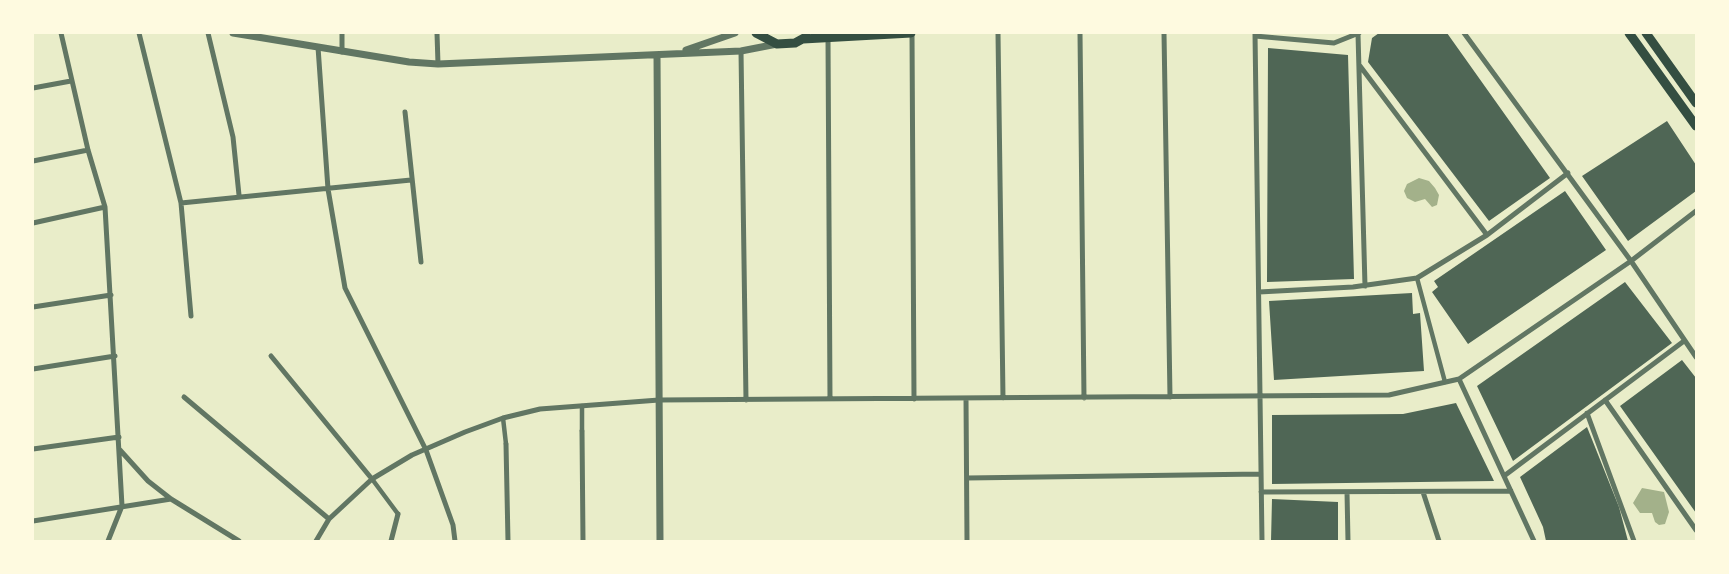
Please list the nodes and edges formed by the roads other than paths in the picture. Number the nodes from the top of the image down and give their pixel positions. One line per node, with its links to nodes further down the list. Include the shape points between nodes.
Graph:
1 (61, 33): 28 (street)
2 (139, 33): 39 (street)
3 (208, 33): 38 (street, via 233,137)
4 (237, 33): 21 (street)
5 (342, 33): 23 (street)
6 (438, 33): 26 (street)
7 (735, 33): 24 (street)
8 (756, 33): 20 (main road)
9 (912, 33): 19 (main road); 67 (street)
10 (998, 33): 63 (street)
11 (1080, 33): 64 (street)
12 (1164, 33): 60 (street)
13 (1359, 33): 17 (street, via 1334,44); 27 (street)
14 (1464, 33): 35 (street)
15 (1629, 33): 32 (main road)
16 (1646, 33): 30 (main road)
17 (1255, 35): 48 (street)
18 (806, 36): 19 (main road); 20 (main road)
19 (828, 38): 66 (street)
20 (777, 44): 22 (street)
21 (318, 47): 23 (street); 37 (street)
22 (741, 51): 24 (street); 65 (street)
23 (342, 52): 26 (street)
24 (680, 52): 25 (street)
25 (657, 54): 26 (street); 68 (street)
26 (438, 64)
27 (1359, 65): 43 (street); 47 (street)
28 (71, 81): 29 (street); 33 (street)
29 (33, 88)
30 (1696, 103)
31 (405, 112): 36 (street)
32 (1696, 126)
33 (88, 150): 34 (street); 40 (street)
34 (33, 161)
35 (1568, 173): 43 (street); 44 (street)
36 (411, 180): 37 (street); 45 (street)
37 (328, 189): 38 (street); 78 (street, via 345,288)
38 (239, 195): 39 (street)
39 (181, 203): 51 (street)
40 (105, 207): 42 (street); 49 (street)
41 (1696, 211): 44 (street)
42 (33, 223)
43 (1487, 235): 46 (street)
44 (1631, 261): 52 (street); 57 (street)
45 (421, 262)
46 (1417, 278): 47 (street); 58 (street)
47 (1365, 286): 48 (street)
48 (1259, 292): 61 (street)
49 (111, 295): 50 (street); 53 (street)
50 (33, 307)
51 (191, 316)
52 (1684, 341): 55 (street); 69 (street)
53 (115, 356): 56 (street); 74 (street)
54 (271, 356): 82 (street)
55 (1696, 357)
56 (33, 369)
57 (1459, 379): 58 (street); 80 (street)
58 (1445, 382): 61 (street, via 1389,394)
59 (184, 397): 90 (street)
60 (1170, 397): 61 (street); 64 (street)
61 (1260, 397): 79 (street)
62 (966, 398): 63 (street); 67 (street); 81 (street)
63 (1003, 398): 64 (street)
64 (1084, 398)
65 (746, 399): 66 (street); 68 (street)
66 (830, 399): 67 (street)
67 (914, 399)
68 (659, 400): 70 (street); 100 (street)
69 (1605, 400): 71 (street); 92 (street)
70 (582, 406): 72 (street, via 540,409); 73 (street)
71 (1587, 413): 80 (street); 106 (street)
72 (503, 418): 75 (street); 78 (street)
73 (582, 431): 99 (street)
74 (119, 436): 76 (street); 77 (street)
75 (506, 444): 98 (street)
76 (33, 449)
77 (120, 449): 87 (street, via 148,481); 88 (street)
78 (426, 450): 82 (street); 97 (street)
79 (1261, 474): 81 (street); 84 (street)
80 (1504, 476): 83 (street)
81 (967, 478): 101 (street)
82 (372, 479): 89 (street); 90 (street)
83 (1511, 491): 86 (street); 105 (street)
84 (1261, 492): 85 (street); 102 (street)
85 (1347, 492): 86 (street); 103 (street)
86 (1423, 492): 104 (street)
87 (171, 499): 88 (street); 94 (street)
88 (122, 506): 91 (street); 93 (street)
89 (398, 514): 96 (street)
90 (329, 519): 95 (street)
91 (33, 521)
92 (1696, 530)
93 (108, 541)
94 (239, 541)
95 (316, 541)
96 (391, 541)
97 (455, 541)
98 (508, 541)
99 (583, 541)
100 (660, 541)
101 (967, 541)
102 (1262, 541)
103 (1348, 541)
104 (1439, 541)
105 (1534, 541)
106 (1634, 541)

